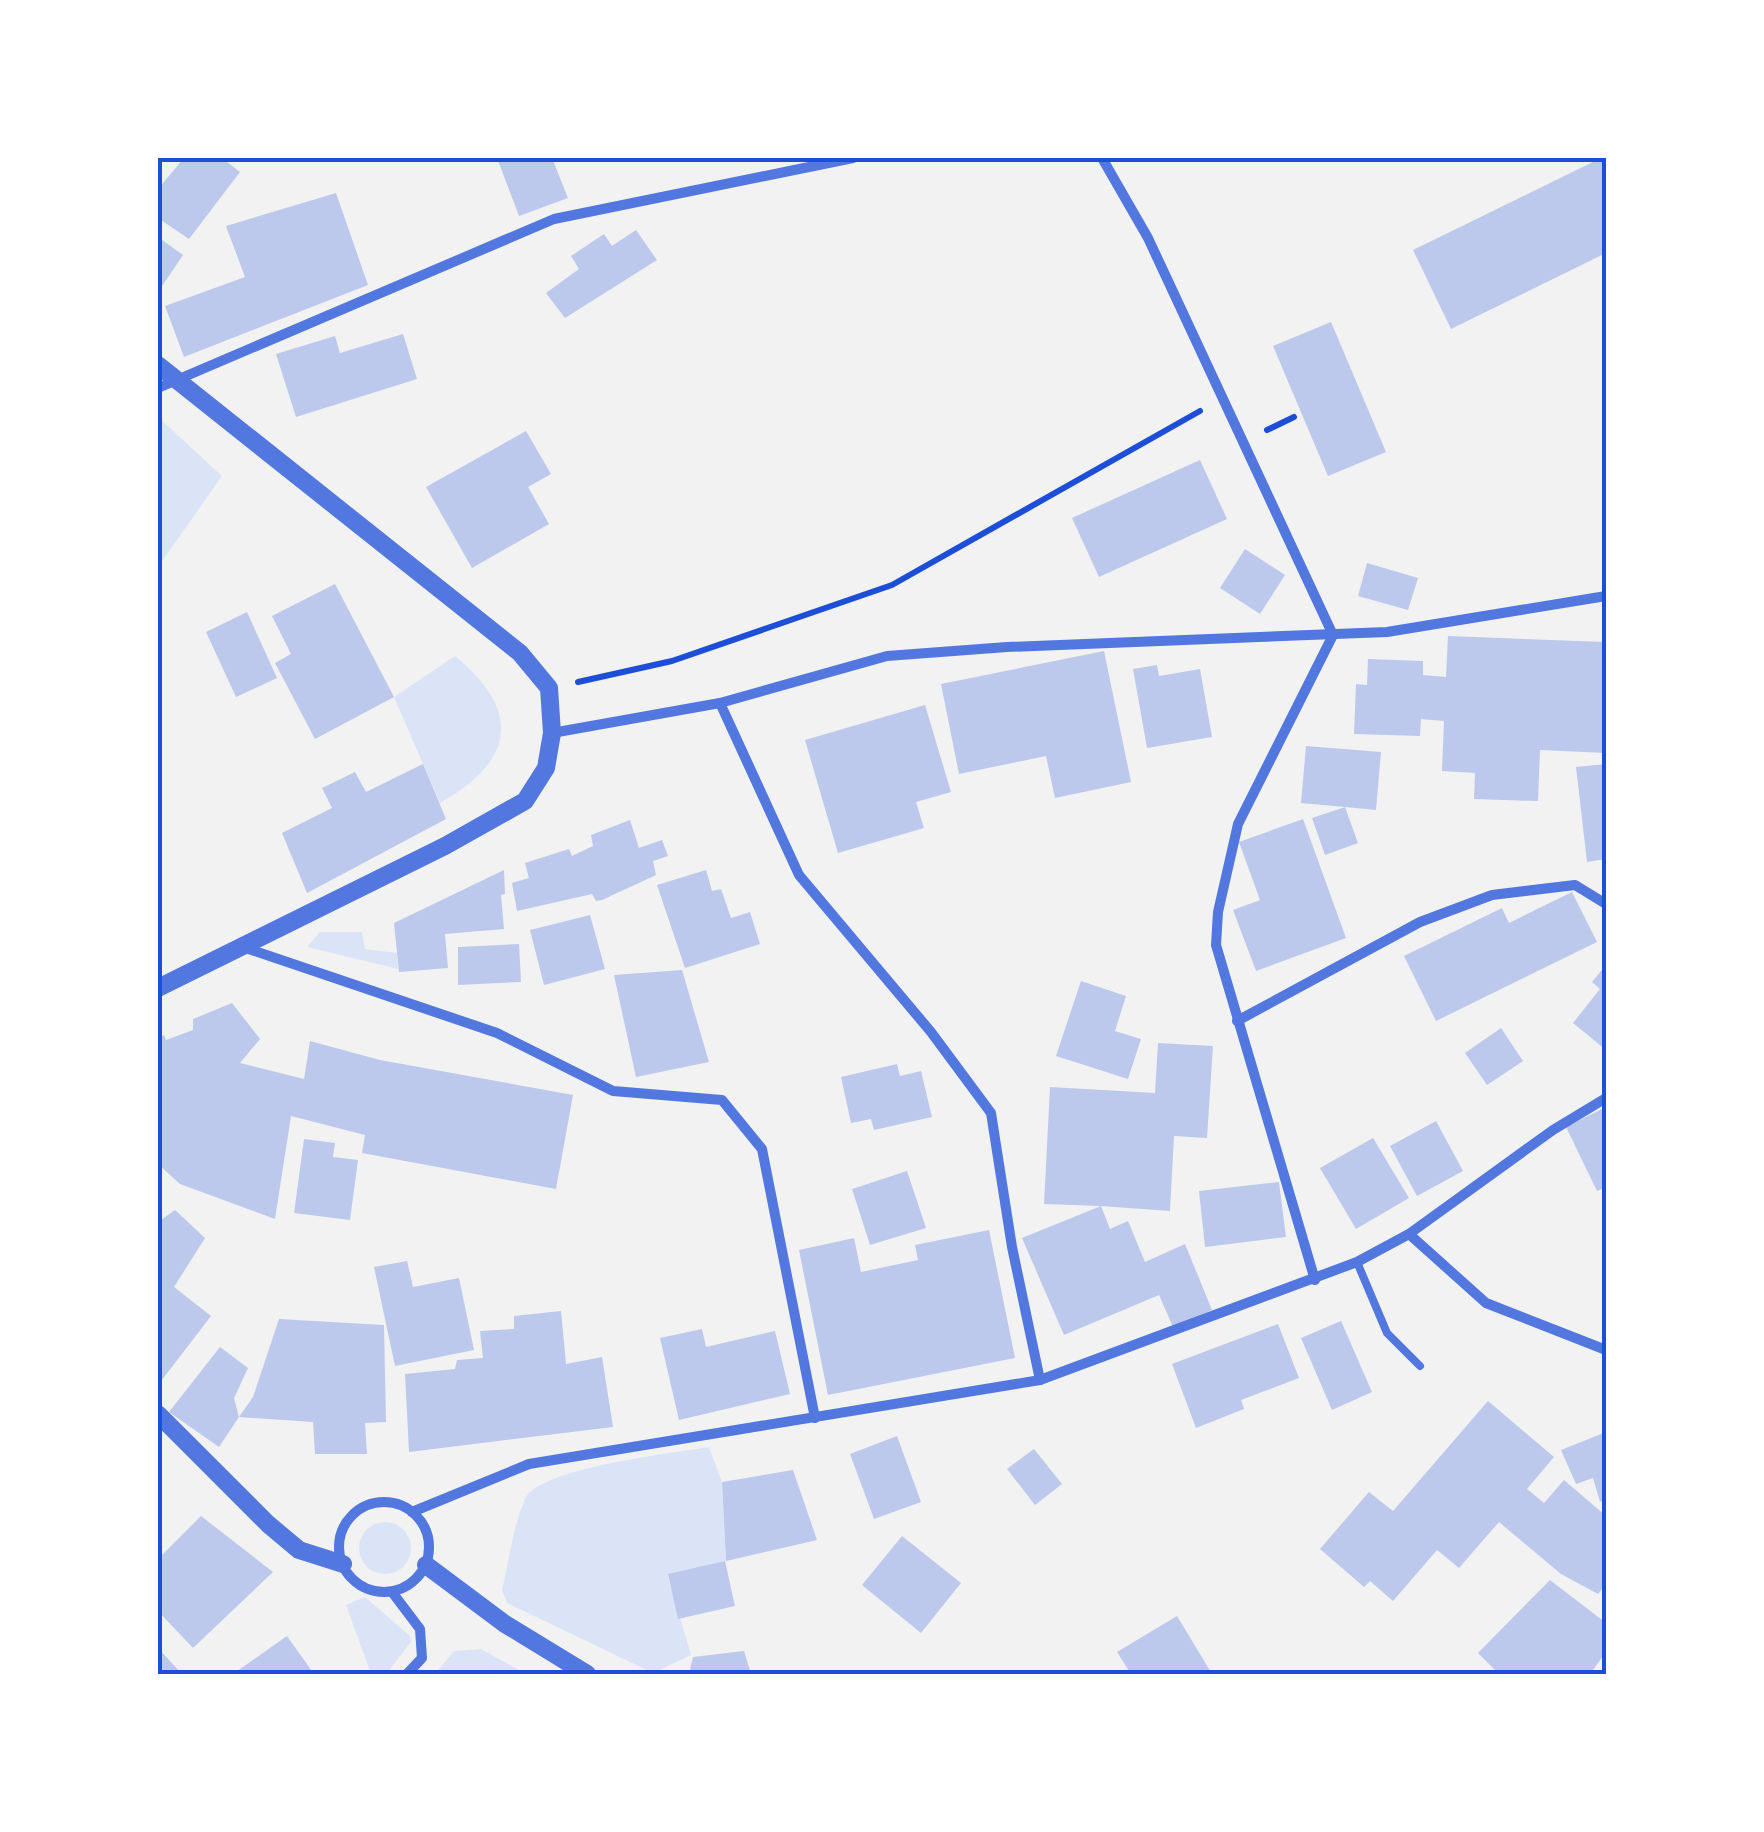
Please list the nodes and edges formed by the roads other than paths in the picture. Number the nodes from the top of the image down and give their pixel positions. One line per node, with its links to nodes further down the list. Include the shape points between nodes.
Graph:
1 (852, 158): 4 (street, via 554,218)
2 (1102, 158): 7 (street, via 1148,238)
3 (158, 365): 4 (street)
4 (179, 381): 5 (street); 9 (street, via 520,652 549,688)
5 (158, 388)
6 (1606, 596): 7 (street, via 1387,632)
7 (1333, 634): 8 (street, via 887,656); 13 (street, via 1238,824 1216,945)
8 (720, 704): 9 (street); 20 (street, via 799,876 991,1112)
9 (552, 733): 11 (street, via 546,768 525,802)
10 (1606, 904): 13 (street, via 1575,885 1492,895 1420,922)
11 (239, 946): 12 (street); 22 (street, via 496,1033 613,1091 722,1100 762,1150)
12 (158, 988)
13 (1237, 1021): 17 (street)
14 (1606, 1098): 15 (street)
15 (1409, 1234): 16 (street); 18 (street, via 1486,1302)
16 (1357, 1262): 17 (street); 19 (lane, via 1387,1333)
17 (1315, 1280): 20 (street)
18 (1606, 1350)
19 (1420, 1366)
20 (1040, 1380): 22 (street)
21 (158, 1414): 24 (street, via 299,1550)
22 (815, 1418): 23 (street, via 529,1464)
23 (412, 1512): 24 (street, via 385,1502 358,1511 341,1534); 25 (street, via 428,1536)
24 (343, 1564): 26 (street, via 362,1587)
25 (426, 1565): 26 (street, via 418,1578); 28 (street)
26 (392, 1592): 27 (street, via 420,1630 422,1658)
27 (407, 1674)
28 (586, 1674)

